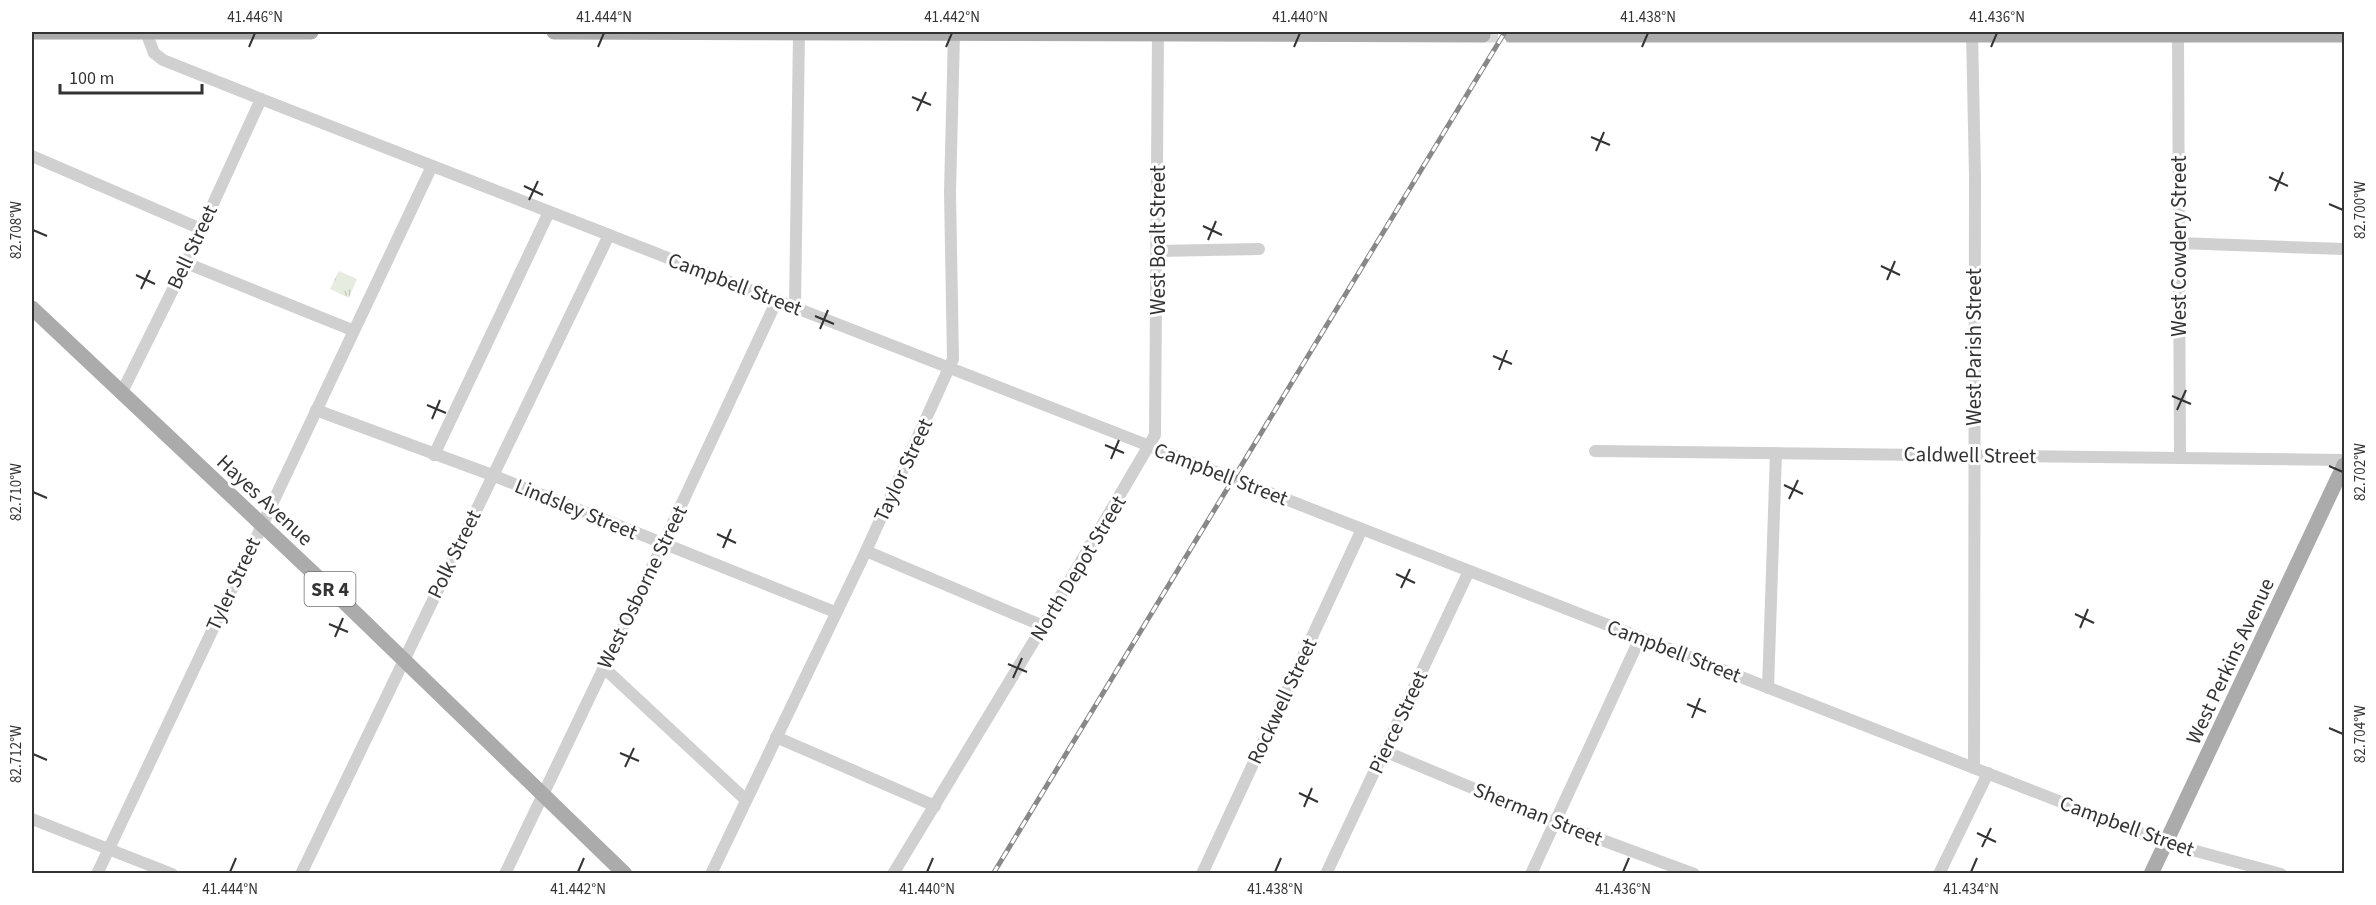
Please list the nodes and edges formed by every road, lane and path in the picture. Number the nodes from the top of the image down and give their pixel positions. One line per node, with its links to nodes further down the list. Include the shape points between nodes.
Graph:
1 (32, 32): 2 (main road)
2 (146, 32): 3 (main road); 19 (street, Campbell Street, via 154,53 162,60)
3 (311, 32)
4 (554, 32): 5 (main road)
5 (756, 32): 6 (main road)
6 (799, 33): 14 (main road); 31 (street)
7 (1158, 33): 8 (main road); 14 (main road); 28 (street, West Boalt Street)
8 (1264, 33): 15 (main road)
9 (1638, 33): 10 (main road); 16 (main road)
10 (1772, 33): 11 (main road)
11 (1972, 33): 12 (main road); 41 (street, West Parish Street, via 1976,176)
12 (2111, 33): 17 (main road)
13 (2244, 33): 17 (main road); 18 (main road)
14 (954, 34): 34 (street, Taylor Street)
15 (1482, 35)
16 (1511, 35)
17 (2178, 35): 25 (street, West Cowdery Street)
18 (2344, 35)
19 (261, 99): 21 (street, Campbell Street); 23 (street, Bell Street)
20 (32, 156): 23 (street)
21 (432, 166): 22 (street, Campbell Street); 33 (street, Tyler Street)
22 (549, 212): 24 (street, Campbell Street); 40 (street)
23 (201, 229): 29 (street, Bell Street)
24 (609, 235): 30 (street, Campbell Street); 45 (street, Polk Street)
25 (2179, 243): 27 (street); 42 (street, West Cowdery Street)
26 (1260, 249): 28 (street)
27 (2344, 249)
28 (1158, 251): 37 (street, West Boalt Street, via 1156,421)
29 (186, 263): 33 (street); 35 (street, Bell Street)
30 (777, 300): 31 (street, Campbell Street); 48 (street, West Osborne Street)
31 (795, 307): 34 (street, Campbell Street)
32 (32, 308): 35 (main road, Hayes Avenue / SR 4)
33 (352, 330): 36 (street, Tyler Street)
34 (950, 368): 37 (street, Campbell Street); 49 (street, Taylor Street)
35 (121, 394): 46 (main road, Hayes Avenue / SR 4)
36 (316, 410): 40 (street, Lindsley Street); 46 (street, Tyler Street)
37 (1151, 446): 47 (street, Campbell Street); 52 (street, North Depot Street)
38 (1595, 451): 39 (street, Caldwell Street)
39 (1776, 453): 41 (street, Caldwell Street); 56 (street)
40 (434, 455): 45 (street, Lindsley Street)
41 (1974, 455): 42 (street, Caldwell Street); 59 (street, West Parish Street)
42 (2180, 458): 43 (street, Caldwell Street)
43 (2344, 460)
44 (2344, 465): 66 (main road, West Perkins Avenue)
45 (492, 476): 48 (street, Lindsley Street); 54 (street, Polk Street)
46 (260, 526): 54 (main road, Hayes Avenue / SR 4); 67 (street, Tyler Street)
47 (1362, 529): 50 (street, Campbell Street); 75 (street, Rockwell Street)
48 (663, 544): 51 (street, Lindsley Street); 55 (street, West Osborne Street)
49 (866, 551): 51 (street, Taylor Street); 52 (street)
50 (1469, 571): 53 (street, Campbell Street); 58 (street, Pierce Street)
51 (835, 612): 57 (street, Taylor Street)
52 (1044, 626): 63 (street, North Depot Street)
53 (1640, 638): 56 (street, Campbell Street); 65 (street)
54 (403, 659): 61 (main road, Hayes Avenue / SR 4); 70 (street, Polk Street)
55 (603, 667): 61 (street, West Osborne Street); 62 (street)
56 (1767, 688): 59 (street, Campbell Street)
57 (776, 737): 62 (street, Taylor Street); 63 (street)
58 (1384, 751): 65 (street, Sherman Street); 76 (street, Pierce Street)
59 (1974, 768): 60 (street, Campbell Street)
60 (1988, 774): 66 (street, Campbell Street); 79 (street)
61 (542, 794): 71 (street, West Osborne Street); 72 (main road, Hayes Avenue / SR 4)
62 (746, 800): 73 (street, Taylor Street)
63 (935, 806): 74 (street, North Depot Street)
64 (32, 819): 67 (street)
65 (1556, 823): 77 (street); 78 (street, Sherman Street)
66 (2166, 843): 80 (main road, West Perkins Avenue); 81 (street, Campbell Street)
67 (109, 849): 68 (street, Tyler Street); 69 (street)
68 (98, 873)
69 (172, 873)
70 (301, 873)
71 (505, 873)
72 (625, 873)
73 (711, 873)
74 (893, 873)
75 (1202, 873)
76 (1326, 873)
77 (1531, 873)
78 (1694, 873)
79 (1939, 873)
80 (2151, 873)
81 (2281, 873)

